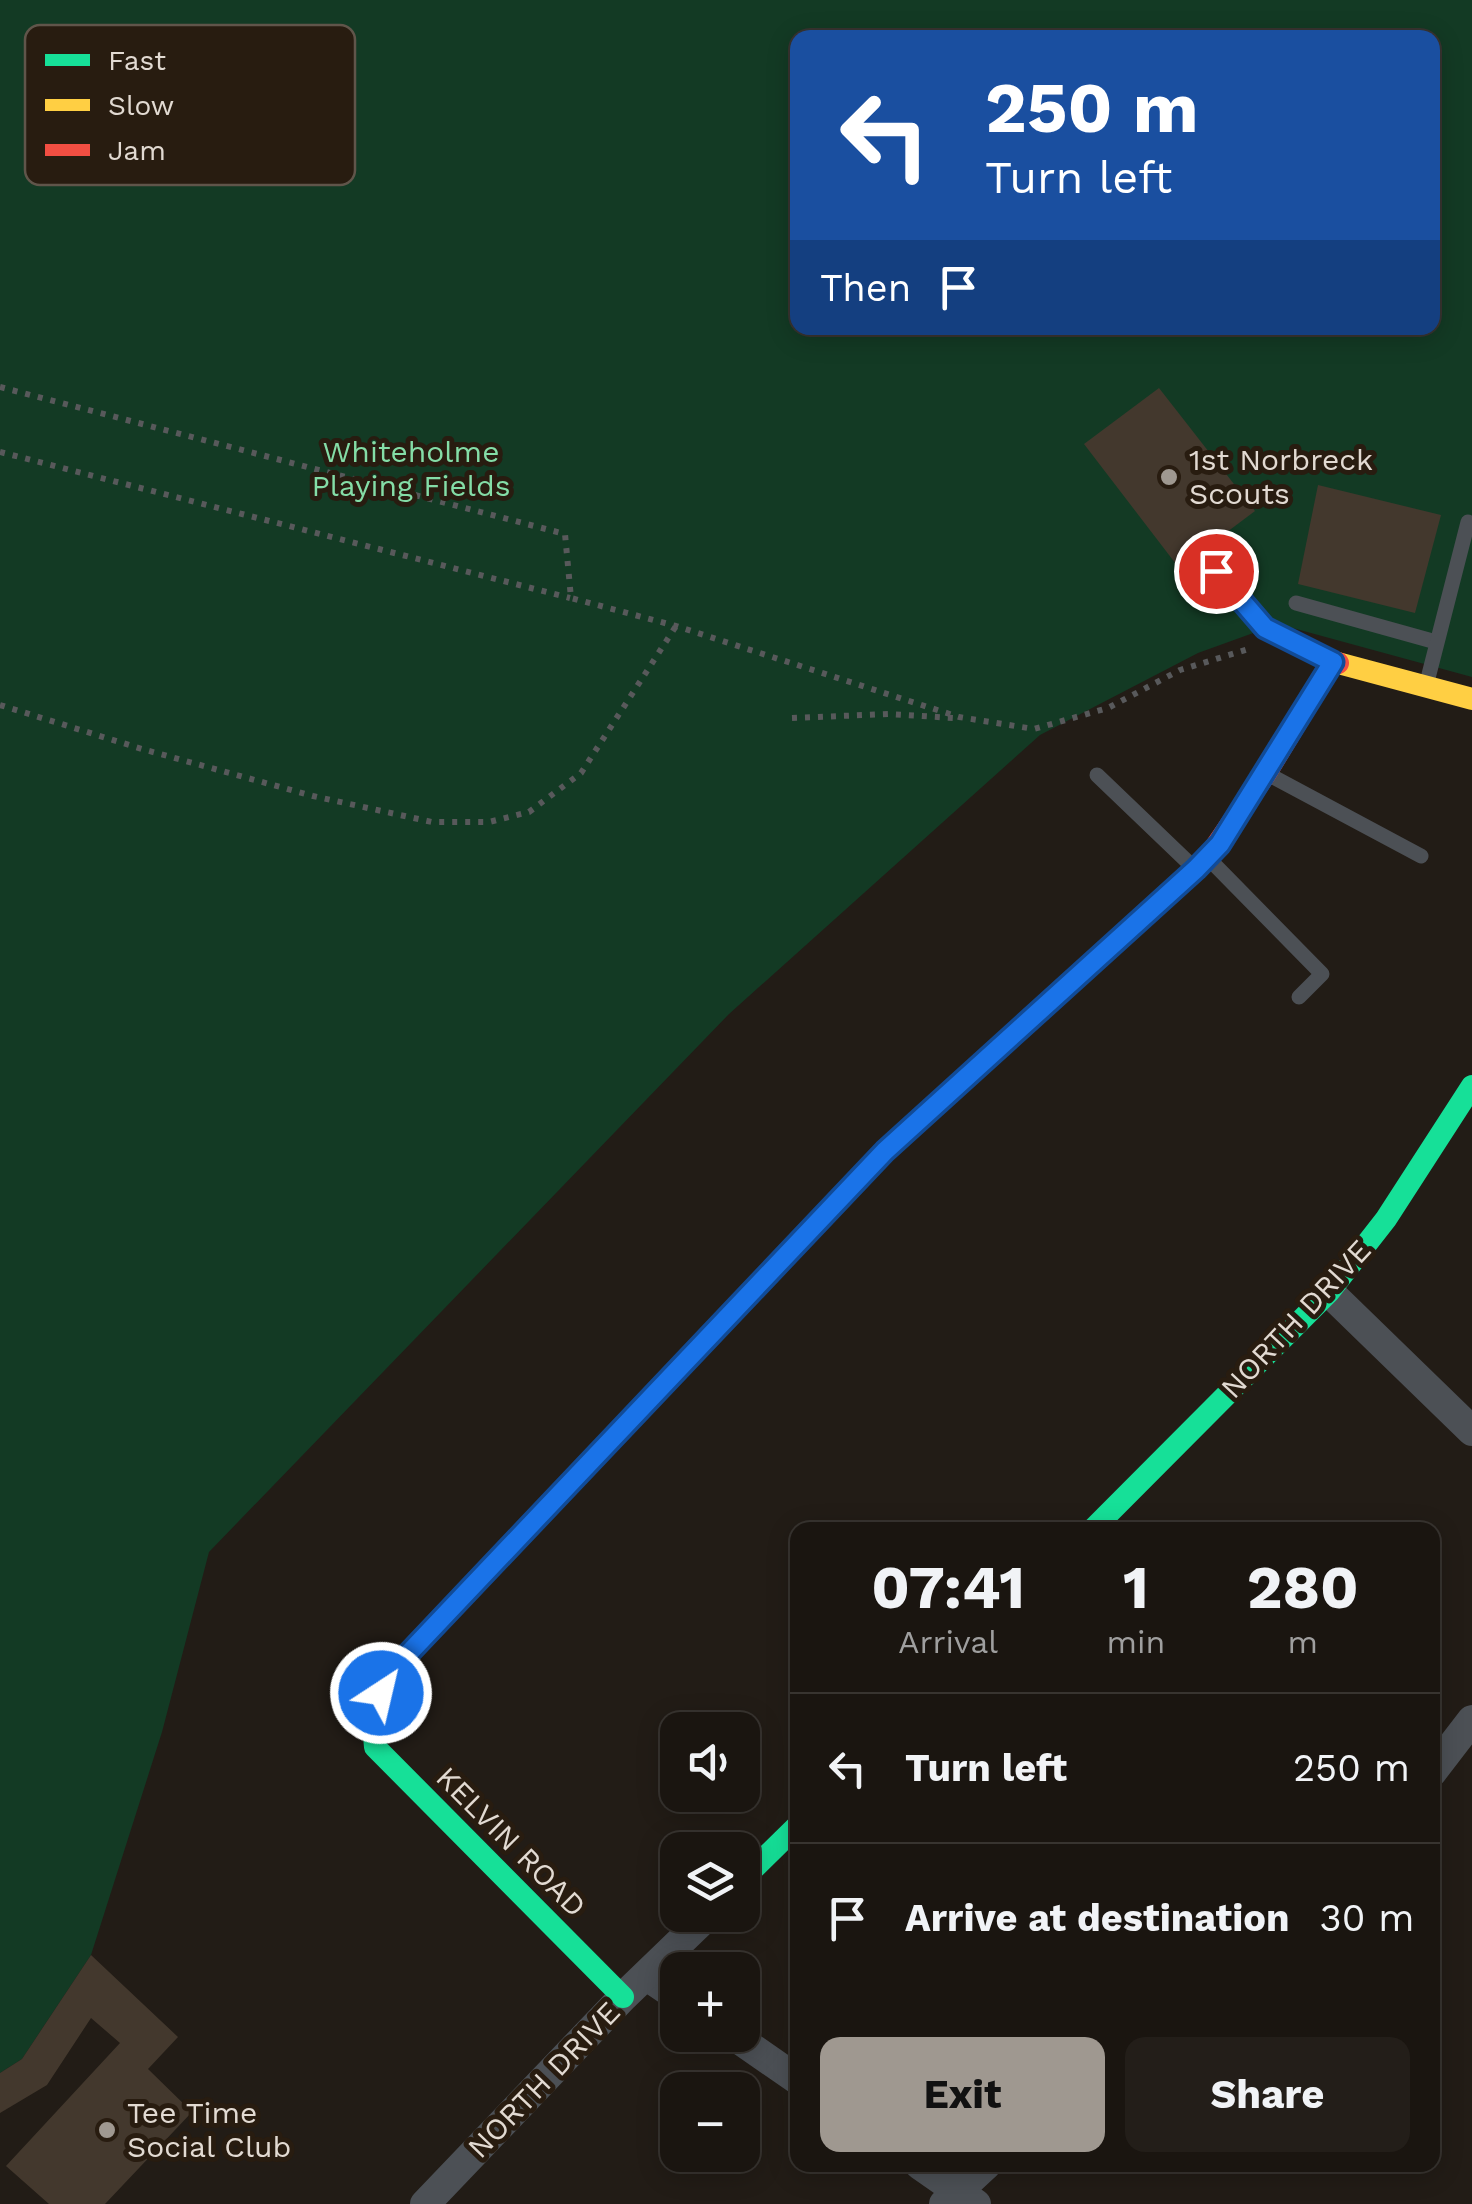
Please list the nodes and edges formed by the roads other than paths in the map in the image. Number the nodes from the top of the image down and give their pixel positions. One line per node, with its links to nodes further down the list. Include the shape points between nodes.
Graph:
1 (1468, 522): 4 (lane)
2 (1216, 571): 5 (lane, via 1265,628)
3 (1296, 603): 4 (lane)
4 (1436, 642): 6 (lane)
5 (1333, 662): 6 (street); 8 (street, KELVIN ROAD)
6 (1426, 686): 7 (street)
7 (1472, 699)
8 (1266, 774): 10 (lane); 11 (street, KELVIN ROAD)
9 (1097, 775): 11 (lane)
10 (1421, 856)
11 (1202, 864): 12 (lane, via 1322,974); 24 (street, KELVIN ROAD, via 885,1151 390,1673 372,1713 376,1746)
12 (1299, 997)
13 (1472, 1086): 14 (street, NORTH DRIVE, via 1386,1219)
14 (1329, 1292): 15 (street); 16 (street, NORTH DRIVE)
15 (1472, 1431)
16 (1100, 1522)
17 (1472, 1720): 18 (street)
18 (1440, 1762)
19 (790, 1833): 20 (street)
20 (760, 1862)
21 (691, 1932): 22 (street, NORTH DRIVE)
22 (647, 1976): 23 (street); 24 (street, NORTH DRIVE)
23 (660, 1985)
24 (623, 1998): 30 (street, NORTH DRIVE)
25 (758, 2052): 26 (street)
26 (790, 2074)
27 (928, 2172): 29 (street)
28 (981, 2172): 29 (street)
29 (959, 2200)
30 (426, 2204)

